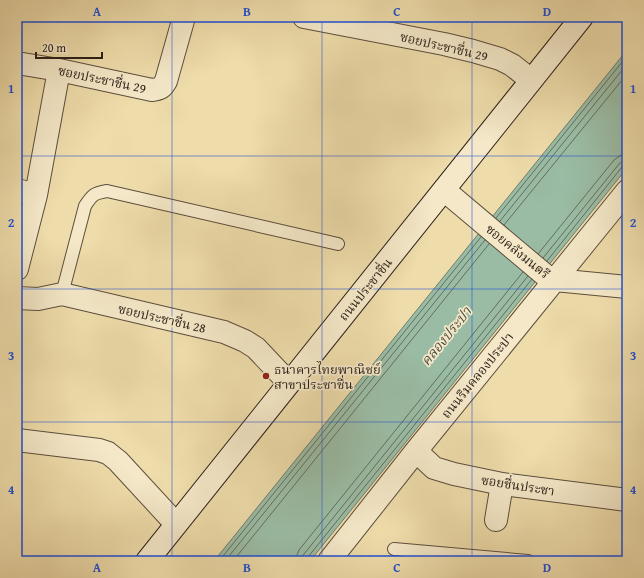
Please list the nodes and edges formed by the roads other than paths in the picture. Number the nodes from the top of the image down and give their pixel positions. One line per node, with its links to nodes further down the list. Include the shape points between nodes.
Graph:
1 (184, 17): 5 (street, ซอยประชาชื่น 29, via 166,81 158,89 152,90)
2 (304, 17): 6 (street, ซอยประชาชื่น 29, via 473,51 512,64)
3 (582, 17): 6 (street, ถนนประชาชื่น)
4 (17, 63): 5 (street, ซอยประชาชื่น 29)
5 (60, 70): 9 (street)
6 (531, 80): 7 (street, ถนนประชาชื่น)
7 (444, 190): 12 (street, ซอยคลังมนตรี); 16 (street, ถนนประชาชื่น)
8 (627, 191): 12 (street, ถนนริมคลองประปา)
9 (27, 192): 11 (street)
10 (338, 244): 14 (lane, via 107,191 97,192 85,206)
11 (17, 269)
12 (550, 277): 13 (street, ซอยคลังมนตรี); 18 (street, ถนนริมคลองประปา)
13 (627, 287)
14 (62, 294): 15 (street, ซอยประชาชื่น 28, via 38,299); 16 (street, ซอยประชาชื่น 28, via 224,332 256,348)
15 (17, 298)
16 (289, 383): 22 (street, ถนนประชาชื่น)
17 (17, 440): 22 (street, via 108,452)
18 (416, 451): 19 (street, ซอยชื่นประชา, via 434,468); 25 (street, ถนนริมคลองประปา)
19 (502, 484): 20 (street, ซอยชื่นประชา); 21 (street)
20 (627, 500)
21 (496, 520)
22 (176, 524): 24 (street, ถนนประชาชื่น)
23 (394, 548): 26 (lane)
24 (147, 561)
25 (329, 561)
26 (528, 561)

